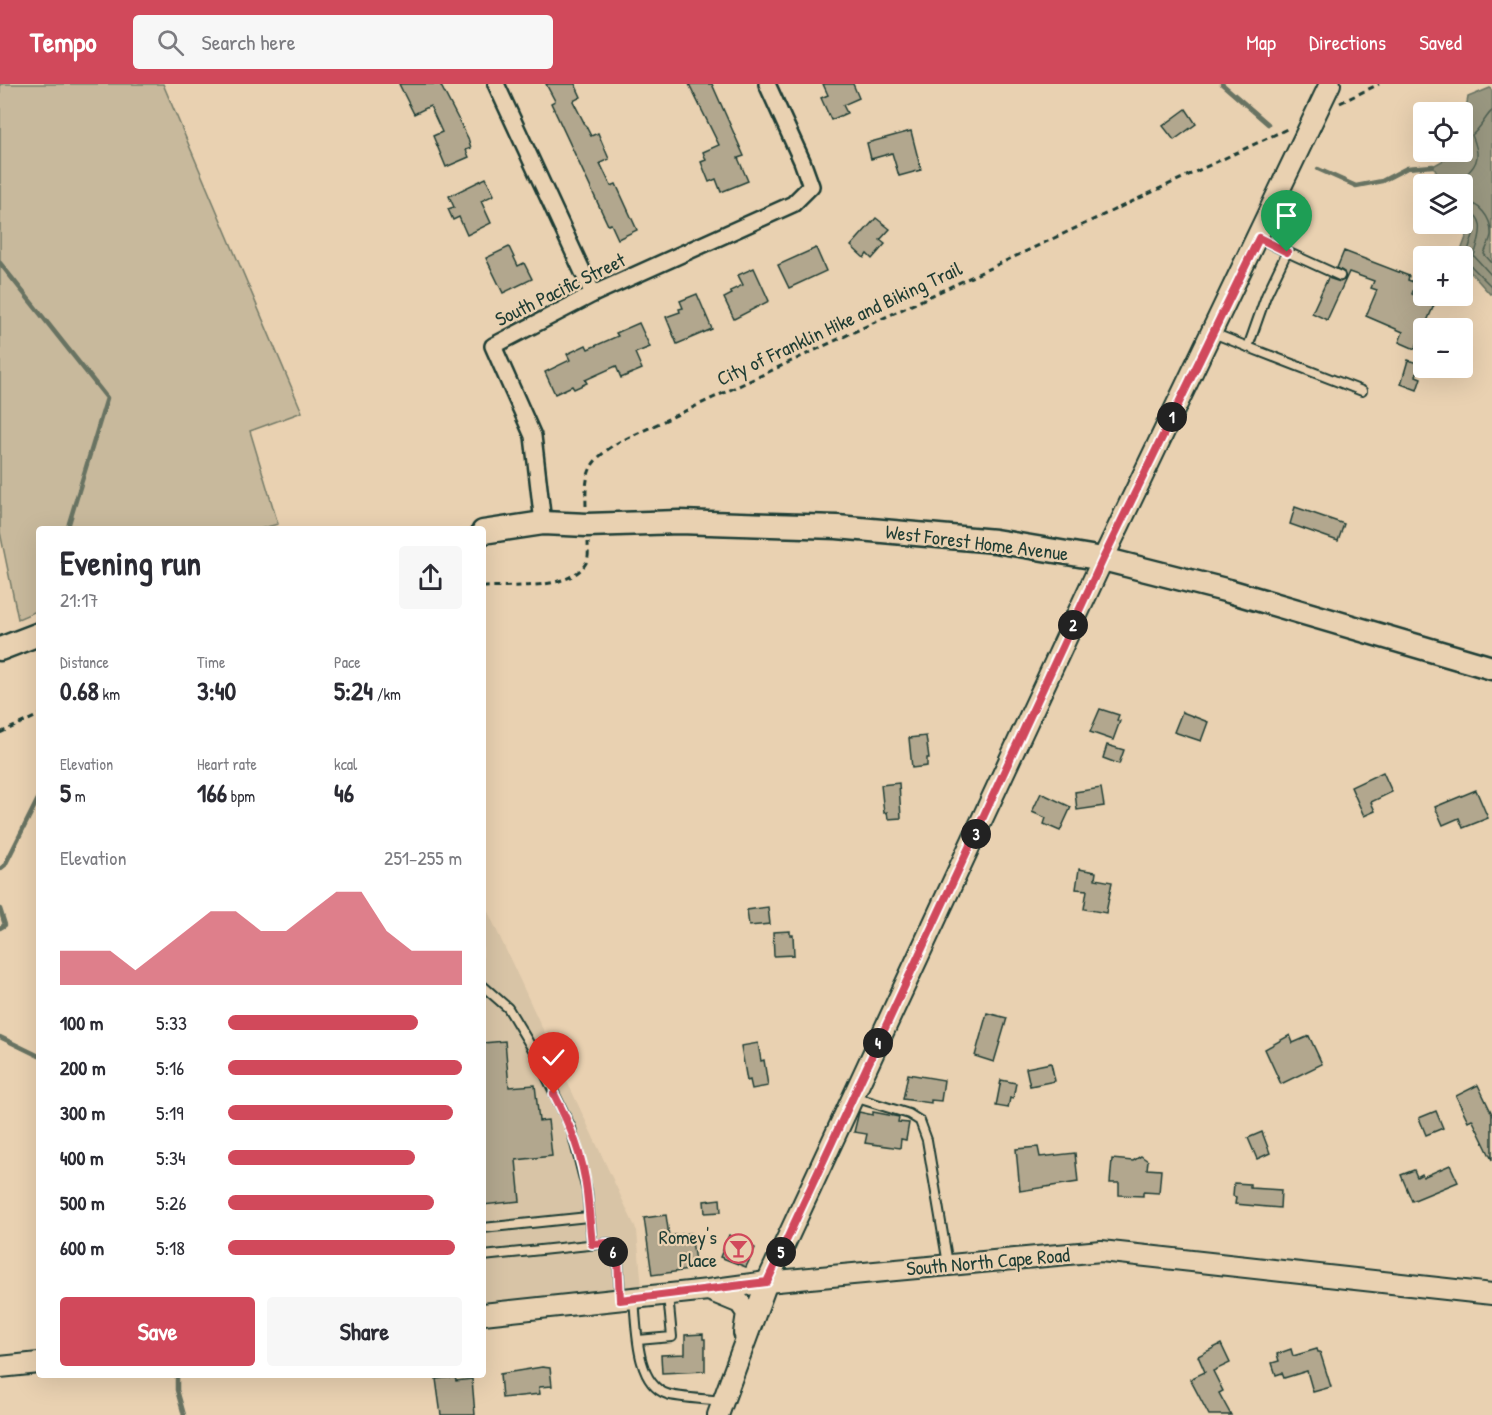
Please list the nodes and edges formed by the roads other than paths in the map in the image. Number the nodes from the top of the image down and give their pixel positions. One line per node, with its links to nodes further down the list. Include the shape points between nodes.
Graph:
1 (496, 84): 7 (street)
2 (767, 84): 7 (street, South Pacific Street, via 811,186 793,204)
3 (1330, 84): 4 (street)
4 (1259, 238): 5 (lane); 8 (street)
5 (1287, 252): 6 (lane); 9 (lane)
6 (1340, 276)
7 (593, 294): 11 (street, South Pacific Street, via 493,346 533,436)
8 (1213, 333): 9 (lane); 13 (street)
9 (1248, 347): 10 (lane)
10 (1362, 391)
11 (543, 523): 12 (main road, West Forest Home Avenue); 13 (main road, West Forest Home Avenue, via 837,526 995,541)
12 (486, 532)
13 (1103, 559): 16 (main road, West Forest Home Avenue, via 1241,594); 18 (street)
14 (36, 635): 15 (main road)
15 (0, 649)
16 (1492, 668)
17 (486, 989): 19 (lane, via 508,1008 571,1128 587,1191)
18 (854, 1097): 23 (lane, via 920,1121 927,1140); 24 (street)
19 (588, 1217): 20 (lane); 21 (lane)
20 (486, 1228)
21 (592, 1244): 22 (lane); 28 (lane, via 608,1243 618,1259)
22 (486, 1257)
23 (948, 1265): 24 (street, South North Cape Road); 26 (street, South North Cape Road, via 1101,1251)
24 (767, 1282): 25 (street, South North Cape Road); 31 (street)
25 (708, 1290): 27 (street, South North Cape Road); 31 (street, via 740,1303 747,1313)
26 (1492, 1294)
27 (668, 1295): 28 (street, South North Cape Road); 30 (lane, via 672,1337)
28 (627, 1299): 29 (street, South North Cape Road); 30 (lane)
29 (486, 1314)
30 (638, 1340): 34 (lane, via 640,1362 654,1387 668,1395)
31 (740, 1355): 34 (street)
32 (36, 1363): 33 (street)
33 (0, 1367)
34 (721, 1408)

